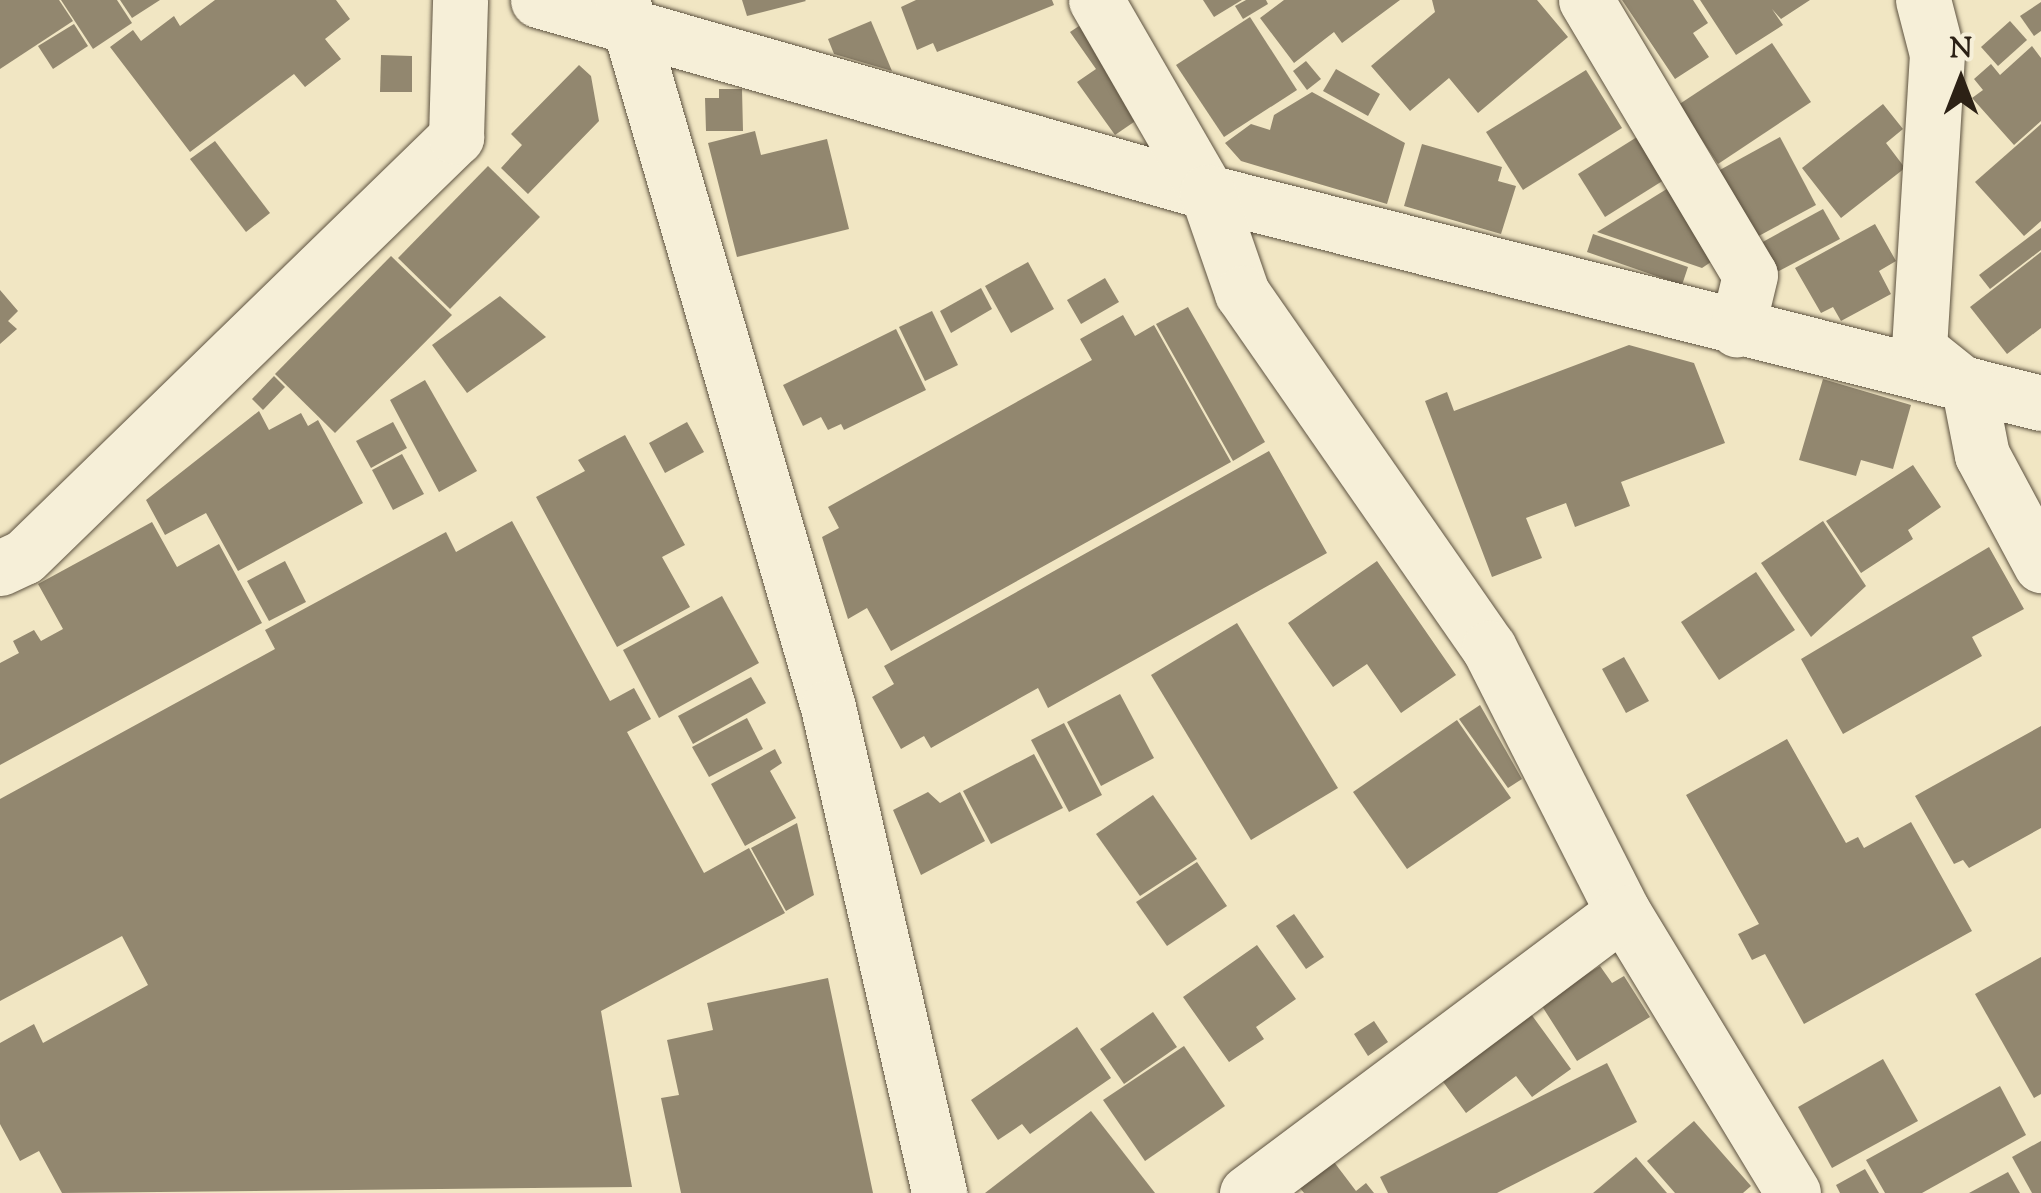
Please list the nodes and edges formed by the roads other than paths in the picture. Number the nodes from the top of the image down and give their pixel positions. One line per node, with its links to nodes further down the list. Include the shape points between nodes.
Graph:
1 (460, 0): 12 (street, via 456,138 24,557)
2 (538, 0): 6 (street)
3 (1096, 0): 7 (street)
4 (1586, 0): 8 (street, via 1750,275)
5 (1923, 0): 9 (street, via 1936,54 1919,349)
6 (624, 11): 7 (street); 14 (street, via 828,707)
7 (1207, 192): 8 (street); 13 (street, via 1242,292 1489,648)
8 (1737, 330): 9 (street)
9 (1968, 389): 10 (street); 11 (street, via 1982,455)
10 (2041, 403)
11 (2041, 565)
12 (0, 568)
13 (1623, 912): 15 (street); 16 (street)
14 (939, 1193)
15 (1247, 1193)
16 (1792, 1193)

